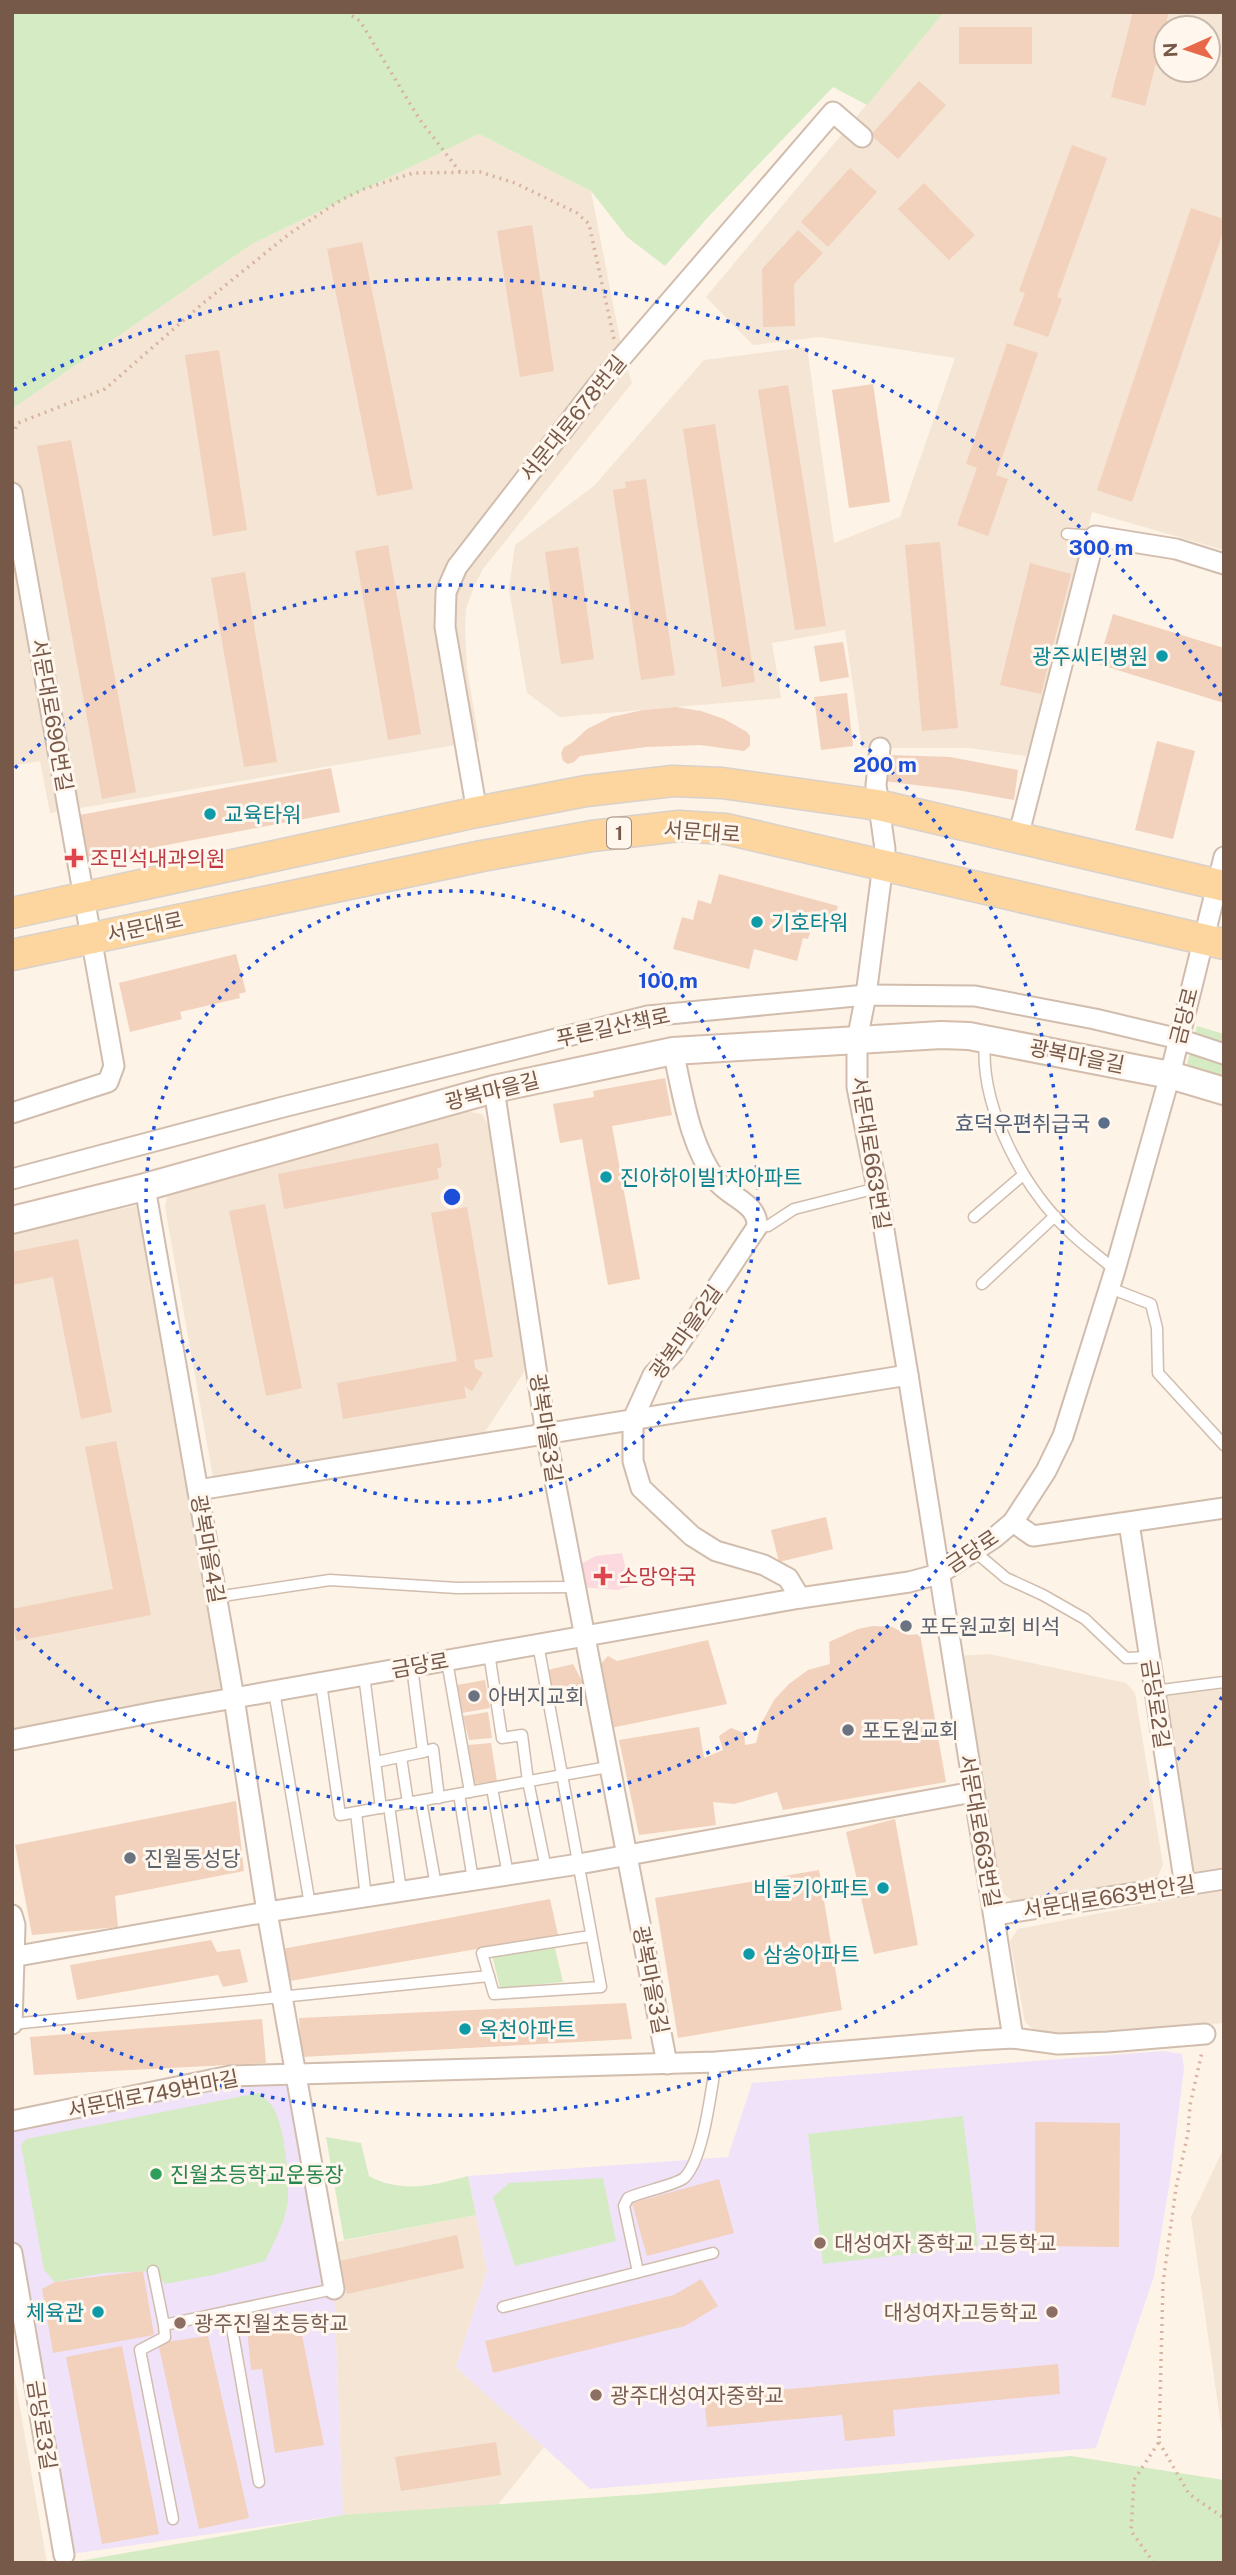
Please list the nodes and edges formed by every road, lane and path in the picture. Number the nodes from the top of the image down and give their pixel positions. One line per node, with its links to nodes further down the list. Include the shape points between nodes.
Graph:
1 (346, 12): 3 (path, via 360,21 420,120)
2 (862, 137): 4 (street, 서문대로678번길, via 832,112)
3 (460, 172): 4 (path, via 480,172 515,183 589,224); 5 (path, via 413,173 341,200 289,234 105,389 18,424)
4 (618, 361): 12 (street, 서문대로678번길, via 464,555 446,592 446,637)
5 (12, 435)
6 (12, 493): 16 (street, 서문대로690번길)
7 (1068, 534): 8 (lane)
8 (1096, 536): 9 (street, via 1176,549); 13 (street)
9 (1224, 564)
10 (880, 748): 11 (street, 서문대로663번길)
11 (878, 805): 12 (main road, 서문대로 / 1, via 722,783 673,781 586,791); 13 (main road, 서문대로 / 1); 14 (street, 서문대로663번길)
12 (477, 812): 16 (main road, 서문대로 / 1)
13 (1018, 837): 15 (main road, 서문대로 / 1)
14 (883, 864): 18 (main road, 서문대로 / 1, via 726,829 679,826 482,856); 19 (main road, 서문대로 / 1); 21 (street, 서문대로663번길)
15 (1221, 876): 19 (street, 금당로)
16 (84, 898): 17 (main road, 서문대로 / 1); 18 (street, 서문대로690번길)
17 (12, 913)
18 (91, 938): 20 (main road, 서문대로 / 1); 30 (street, 서문대로690번길, via 114,1066 108,1082)
19 (1213, 942): 23 (street, 금당로)
20 (12, 955)
21 (866, 995): 23 (street, 푸른길산책로, via 975,996); 24 (street, 서문대로663번길); 32 (street, 푸른길산책로, via 648,1016)
22 (985, 1038): 24 (street, 광복마을길, via 942,1035); 27 (street, 광복마을길); 31 (lane, via 993,1109)
23 (1179, 1039): 26 (street, 푸른길산책로); 27 (street, 금당로)
24 (857, 1040): 25 (street, 광복마을길); 34 (street, 서문대로663번길, via 857,1087)
25 (673, 1051): 28 (street, 광복마을길); 38 (street, via 689,1121 708,1168 726,1192 750,1207)
26 (1224, 1054)
27 (1170, 1075): 29 (street, 광복마을길); 39 (street, 금당로)
28 (494, 1088): 33 (street, 광복마을길); 43 (street, 광복마을3길)
29 (1224, 1091)
30 (12, 1113)
31 (1023, 1175): 35 (lane); 36 (lane)
32 (12, 1179)
33 (145, 1187): 37 (street, 광복마을길); 45 (street, 광복마을4길)
34 (877, 1188): 38 (lane, via 794,1209 768,1226); 41 (street, 서문대로663번길)
35 (1055, 1216): 39 (lane); 40 (lane)
36 (974, 1217)
37 (12, 1220)
38 (757, 1227): 42 (street, 광복마을2길, via 673,1353 653,1375)
39 (1112, 1279): 44 (lane, via 1151,1304 1157,1328 1158,1373); 47 (street, 금당로, via 1063,1436)
40 (982, 1284)
41 (908, 1375): 42 (street); 50 (street, 서문대로663번길)
42 (634, 1419): 43 (street); 53 (street, 광복마을2길, via 633,1461 649,1498 716,1551 764,1565 788,1578)
43 (546, 1434): 45 (street); 51 (street, 광복마을3길)
44 (1224, 1446)
45 (198, 1490): 52 (street, 광복마을4길)
46 (1224, 1508): 48 (street)
47 (1013, 1522): 48 (street, via 1032,1536); 49 (street, 금당로)
48 (1129, 1522): 57 (street, 금당로2길)
49 (974, 1551): 50 (street, 금당로); 57 (lane, via 1006,1578 1085,1619 1126,1658)
50 (939, 1574): 53 (street, 금당로); 74 (street, 서문대로663번길)
51 (575, 1587): 52 (lane, via 457,1588 330,1580); 54 (street, 광복마을3길)
52 (216, 1597): 65 (street, 광복마을4길)
53 (800, 1598): 54 (street, 금당로)
54 (584, 1636): 55 (street, 금당로); 70 (street, 광복마을3길)
55 (538, 1644): 56 (street, 금당로); 71 (lane)
56 (489, 1653): 58 (street, 금당로); 72 (lane, via 502,1738 522,1735)
57 (1149, 1657): 63 (street, 금당로2길)
58 (447, 1661): 59 (street, 금당로); 75 (lane)
59 (412, 1667): 60 (street, 금당로); 67 (lane)
60 (364, 1675): 62 (street, 금당로); 69 (lane)
61 (1224, 1682): 63 (lane)
62 (321, 1683): 64 (street, 금당로); 80 (lane, via 340,1815)
63 (1154, 1690): 88 (street, 금당로2길)
64 (274, 1691): 65 (street, 금당로); 91 (lane)
65 (234, 1698): 66 (street, 금당로); 92 (street, 광복마을4길)
66 (12, 1740)
67 (423, 1752): 68 (lane); 76 (lane, via 433,1749)
68 (401, 1757): 69 (lane); 78 (lane)
69 (376, 1762): 79 (lane)
70 (608, 1767): 71 (lane); 81 (street, 광복마을3길)
71 (563, 1775): 72 (lane); 82 (lane)
72 (528, 1781): 73 (lane); 83 (lane)
73 (492, 1787): 75 (lane); 84 (lane)
74 (973, 1792): 81 (street); 94 (street, 서문대로663번길)
75 (464, 1793): 76 (lane); 85 (lane)
76 (439, 1798): 77 (lane)
77 (421, 1801): 78 (lane); 87 (lane)
78 (408, 1803): 79 (lane)
79 (385, 1807): 80 (lane); 89 (lane)
80 (356, 1812): 90 (lane)
81 (627, 1855): 82 (street); 104 (street, 광복마을3길)
82 (579, 1864): 83 (street); 95 (lane)
83 (545, 1869): 84 (street)
84 (508, 1875): 85 (street)
85 (473, 1880): 87 (street)
86 (1224, 1880): 88 (street, 서문대로663번안길)
87 (442, 1885): 89 (street)
88 (1185, 1886): 94 (street, 서문대로663번안길)
89 (401, 1891): 90 (street)
90 (366, 1897): 91 (street)
91 (310, 1905): 92 (street)
92 (267, 1912): 96 (street); 98 (street, 광복마을4길)
93 (12, 1915): 96 (street)
94 (995, 1915): 102 (street, 서문대로663번길)
95 (590, 1936): 97 (lane, via 482,1953); 97 (lane, via 601,1987 494,1994)
96 (13, 1957): 99 (street)
97 (489, 1976): 98 (lane)
98 (282, 1997): 100 (lane); 105 (street, 광복마을4길)
99 (13, 2008): 100 (street)
100 (12, 2024)
101 (1205, 2034): 102 (street, 서문대로749번마길, via 1058,2044); 115 (path, via 1163,2283)
102 (1013, 2038): 103 (street, 서문대로749번마길)
103 (716, 2062): 104 (street, 서문대로749번마길); 110 (lane, via 696,2160 683,2179 628,2198 624,2206)
104 (667, 2064): 105 (street, 서문대로749번마길)
105 (295, 2073): 106 (street, 서문대로749번마길, via 230,2076); 111 (street, 광복마을4길)
106 (12, 2121)
107 (12, 2253): 119 (street, 금당로3길)
108 (713, 2253): 110 (lane)
109 (153, 2271): 114 (lane)
110 (638, 2272): 112 (lane)
111 (334, 2289): 113 (lane)
112 (503, 2306)
113 (229, 2311): 114 (lane); 116 (lane)
114 (164, 2325): 118 (lane, via 165,2337 140,2350)
115 (1159, 2442): 117 (path, via 1189,2494); 120 (path, via 1134,2480 1131,2532)
116 (259, 2482)
117 (1224, 2518)
118 (173, 2519)
119 (64, 2555)
120 (1154, 2563)

